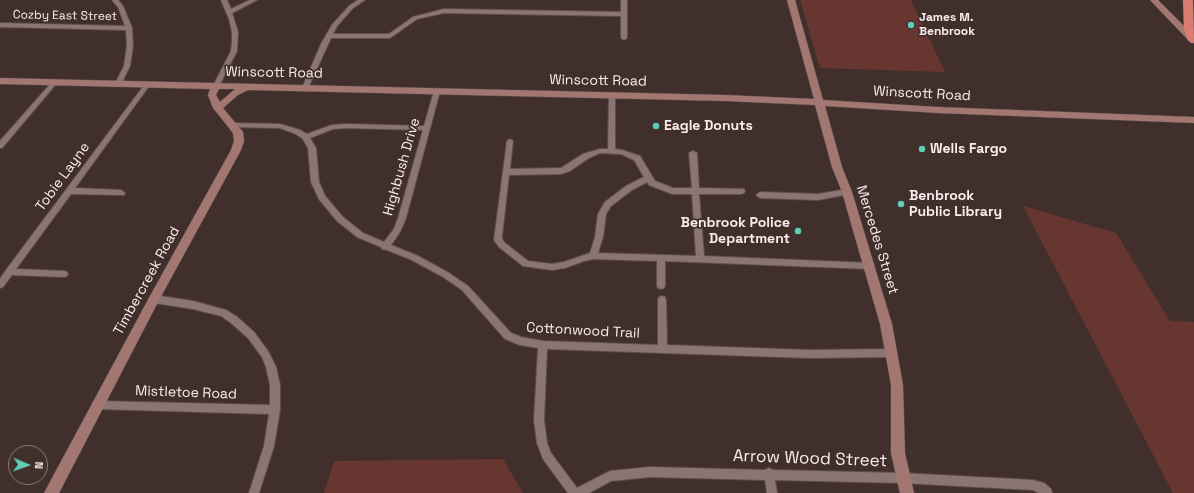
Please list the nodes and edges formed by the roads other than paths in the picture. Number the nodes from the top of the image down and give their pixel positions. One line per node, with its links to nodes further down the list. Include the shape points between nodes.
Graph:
1 (115, 0): 12 (street, via 121,7)
2 (224, 0): 9 (street)
3 (254, 0): 9 (street)
4 (362, 0): 13 (street, via 343,14)
5 (624, 0): 10 (street)
6 (791, 0): 25 (main road, Mercedes Street)
7 (1154, 0): 15 (main road)
8 (1188, 4): 15 (highway, via 1190,29)
9 (229, 12): 20 (street, via 235,32 234,51)
10 (624, 14): 13 (street, via 437,12 415,18 390,36); 14 (street)
11 (0, 25): 12 (street, Cozby East Street)
12 (129, 28): 18 (street, via 130,56)
13 (329, 36): 22 (street)
14 (624, 38)
15 (1194, 40)
16 (0, 81): 17 (main road, Winscott Road)
17 (54, 83): 18 (main road, Winscott Road); 32 (street)
18 (118, 84): 19 (main road, Winscott Road)
19 (146, 85): 20 (main road, Winscott Road); 37 (street, Tobie Layne)
20 (216, 86): 21 (main road, Winscott Road); 26 (main road, Timbercreek Road, via 212,95)
21 (249, 86): 22 (main road, Winscott Road); 26 (main road, via 235,93)
22 (305, 88): 23 (main road, Winscott Road)
23 (437, 91): 24 (main road, Winscott Road); 29 (street, Highbush Drive)
24 (612, 96): 25 (main road, Winscott Road); 33 (street)
25 (818, 102): 27 (main road, Winscott Road, via 938,110); 40 (main road, Mercedes Street, via 837,167)
26 (218, 108): 28 (main road, Timbercreek Road)
27 (1194, 120)
28 (233, 125): 30 (street, via 280,126); 52 (main road, Timbercreek Road, via 238,132 236,150)
29 (427, 128): 30 (street, via 332,127); 43 (street, Highbush Drive, via 402,218)
30 (306, 137): 43 (street, Cottonwood Trail, via 312,148 315,182 322,196 340,219 360,235)
31 (510, 141): 35 (street)
32 (0, 146)
33 (611, 151): 35 (street, via 600,151 586,156 561,171); 36 (street, via 637,158)
34 (693, 153): 38 (street)
35 (506, 172): 44 (street, via 498,236 502,245 520,261 533,266 565,265)
36 (648, 178): 38 (street, via 652,183 672,191); 44 (street, via 608,204 602,214)
37 (69, 191): 41 (street); 48 (street, Tobie Layne)
38 (696, 191): 39 (street); 46 (street)
39 (741, 191)
40 (848, 192): 42 (street, via 818,197); 47 (main road, Mercedes Street)
41 (120, 193)
42 (760, 195)
43 (385, 246): 54 (street, Cottonwood Trail, via 415,258 465,288 508,336 520,342)
44 (593, 256): 45 (street)
45 (661, 257): 46 (street); 51 (street)
46 (700, 259): 47 (street)
47 (870, 266): 56 (main road, Mercedes Street, via 886,324)
48 (9, 272): 49 (street); 50 (street, Tobie Layne)
49 (64, 274)
50 (0, 285)
51 (661, 286)
52 (154, 299): 57 (main road, Timbercreek Road); 58 (street, via 193,305 223,314 251,335 266,354 271,367)
53 (662, 300): 55 (street)
54 (543, 345): 55 (street, Cottonwood Trail); 64 (street, via 539,420 542,444 547,456)
55 (663, 348): 56 (street, Cottonwood Trail, via 809,354)
56 (890, 353): 60 (main road, Mercedes Street, via 897,385 898,452)
57 (98, 405): 58 (street, Mistletoe Road); 62 (main road, Timbercreek Road)
58 (274, 410): 63 (street, via 269,446)
59 (769, 473): 60 (street, Arrow Wood Street); 65 (street, Arrow Wood Street, via 650,472 610,476); 66 (street)
60 (902, 478): 61 (street, Arrow Wood Street, via 1033,485); 67 (main road, Mercedes Street)
61 (1046, 491)
62 (51, 493)
63 (254, 493)
64 (574, 493)
65 (578, 493)
66 (772, 493)
67 (907, 493)

